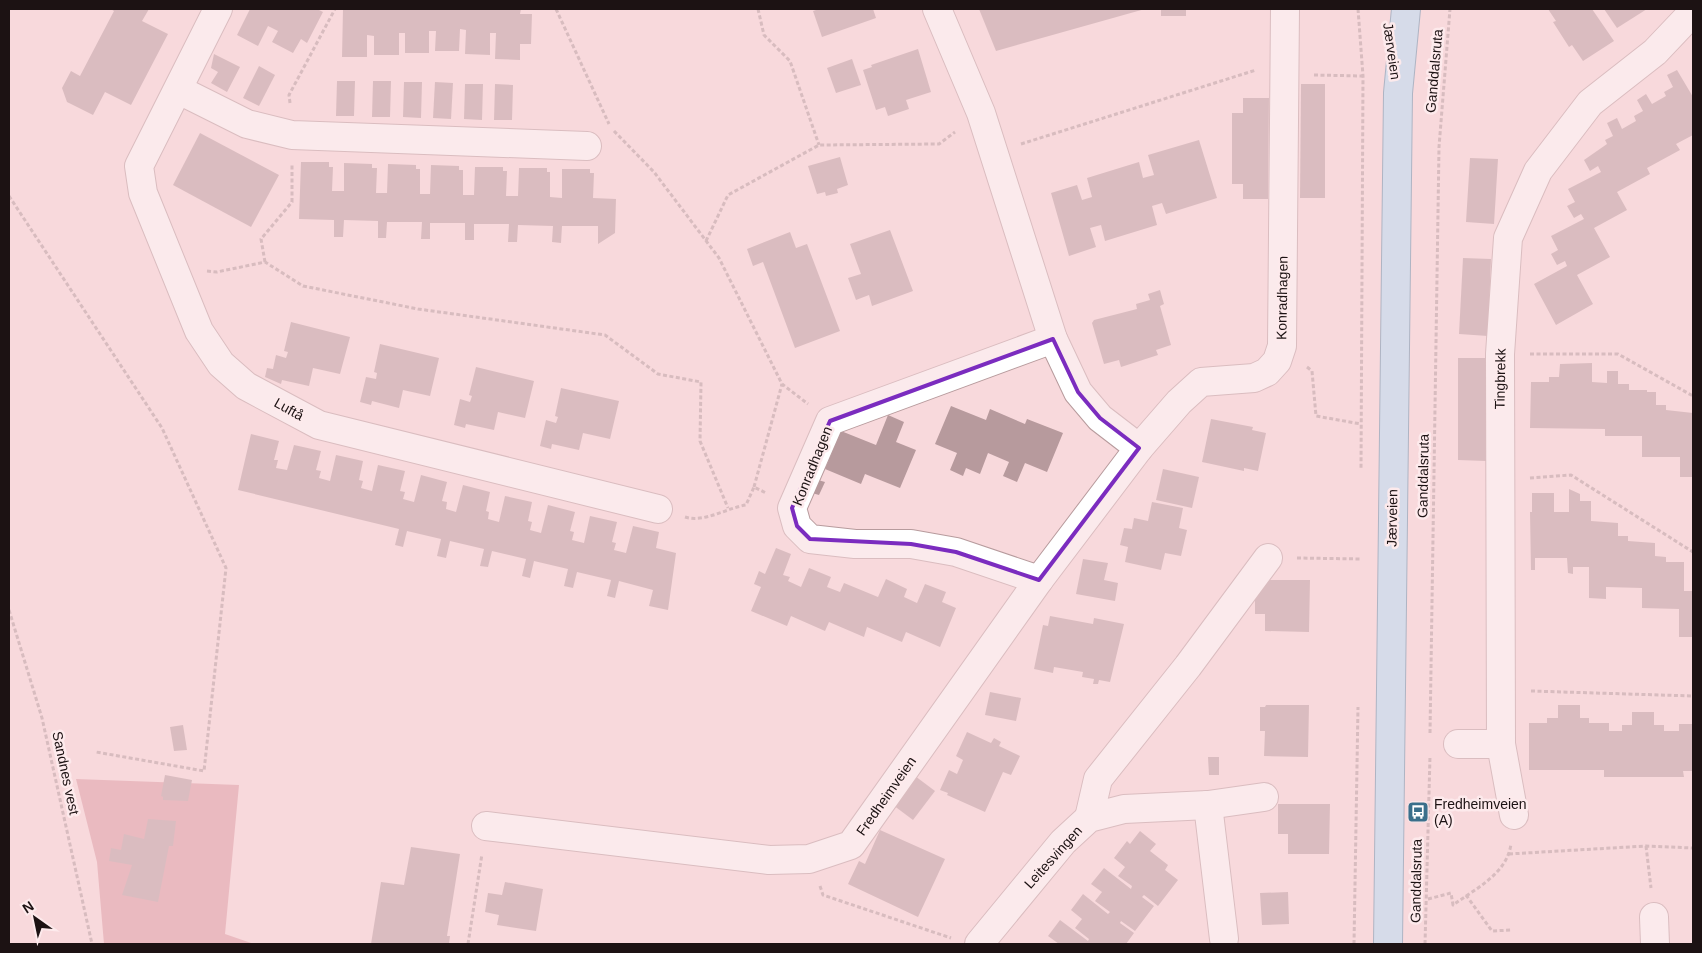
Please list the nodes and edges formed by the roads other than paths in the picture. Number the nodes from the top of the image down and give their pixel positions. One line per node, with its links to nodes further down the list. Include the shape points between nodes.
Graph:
1 (218, 9): 7 (street, Luftå)
2 (937, 9): 10 (street, via 981,113)
3 (1285, 9): 11 (street, Konradhagen, via 1282,346 1277,360 1267,372 1254,378 1201,382)
4 (1386, 9): 8 (main road, Jærveien)
5 (1406, 9): 8 (main road, Jærveien)
6 (1693, 12): 16 (street, Tingbrekk, via 1655,52 1590,103 1538,171 1508,238 1500,354)
7 (179, 90): 9 (street, via 247,124 292,135); 12 (street, Luftå, via 139,166 143,193 199,331 221,364 246,386 319,425)
8 (1398, 93): 25 (main road, Jærveien)
9 (587, 146)
10 (1053, 339): 11 (street, via 1078,392 1100,418); 14 (street, Konradhagen, via 830,421 792,508 797,526 810,539 920,546 956,552)
11 (1138, 448): 14 (street, Fredheimveien)
12 (658, 509)
13 (1268, 558): 20 (street, via 1098,779)
14 (1039, 580): 21 (street, Fredheimveien, via 851,845 809,859 769,860)
15 (1458, 744): 16 (street)
16 (1500, 744): 19 (street, Tingbrekk)
17 (1264, 797): 18 (street, Leitesvingen)
18 (1208, 805): 20 (street, Leitesvingen, via 1124,809); 23 (street)
19 (1514, 815)
20 (1089, 818): 24 (street, Leitesvingen, via 1063,842)
21 (486, 826)
22 (1654, 917): 26 (street)
23 (1224, 939)
24 (979, 944)
25 (1388, 944)
26 (1655, 944)

